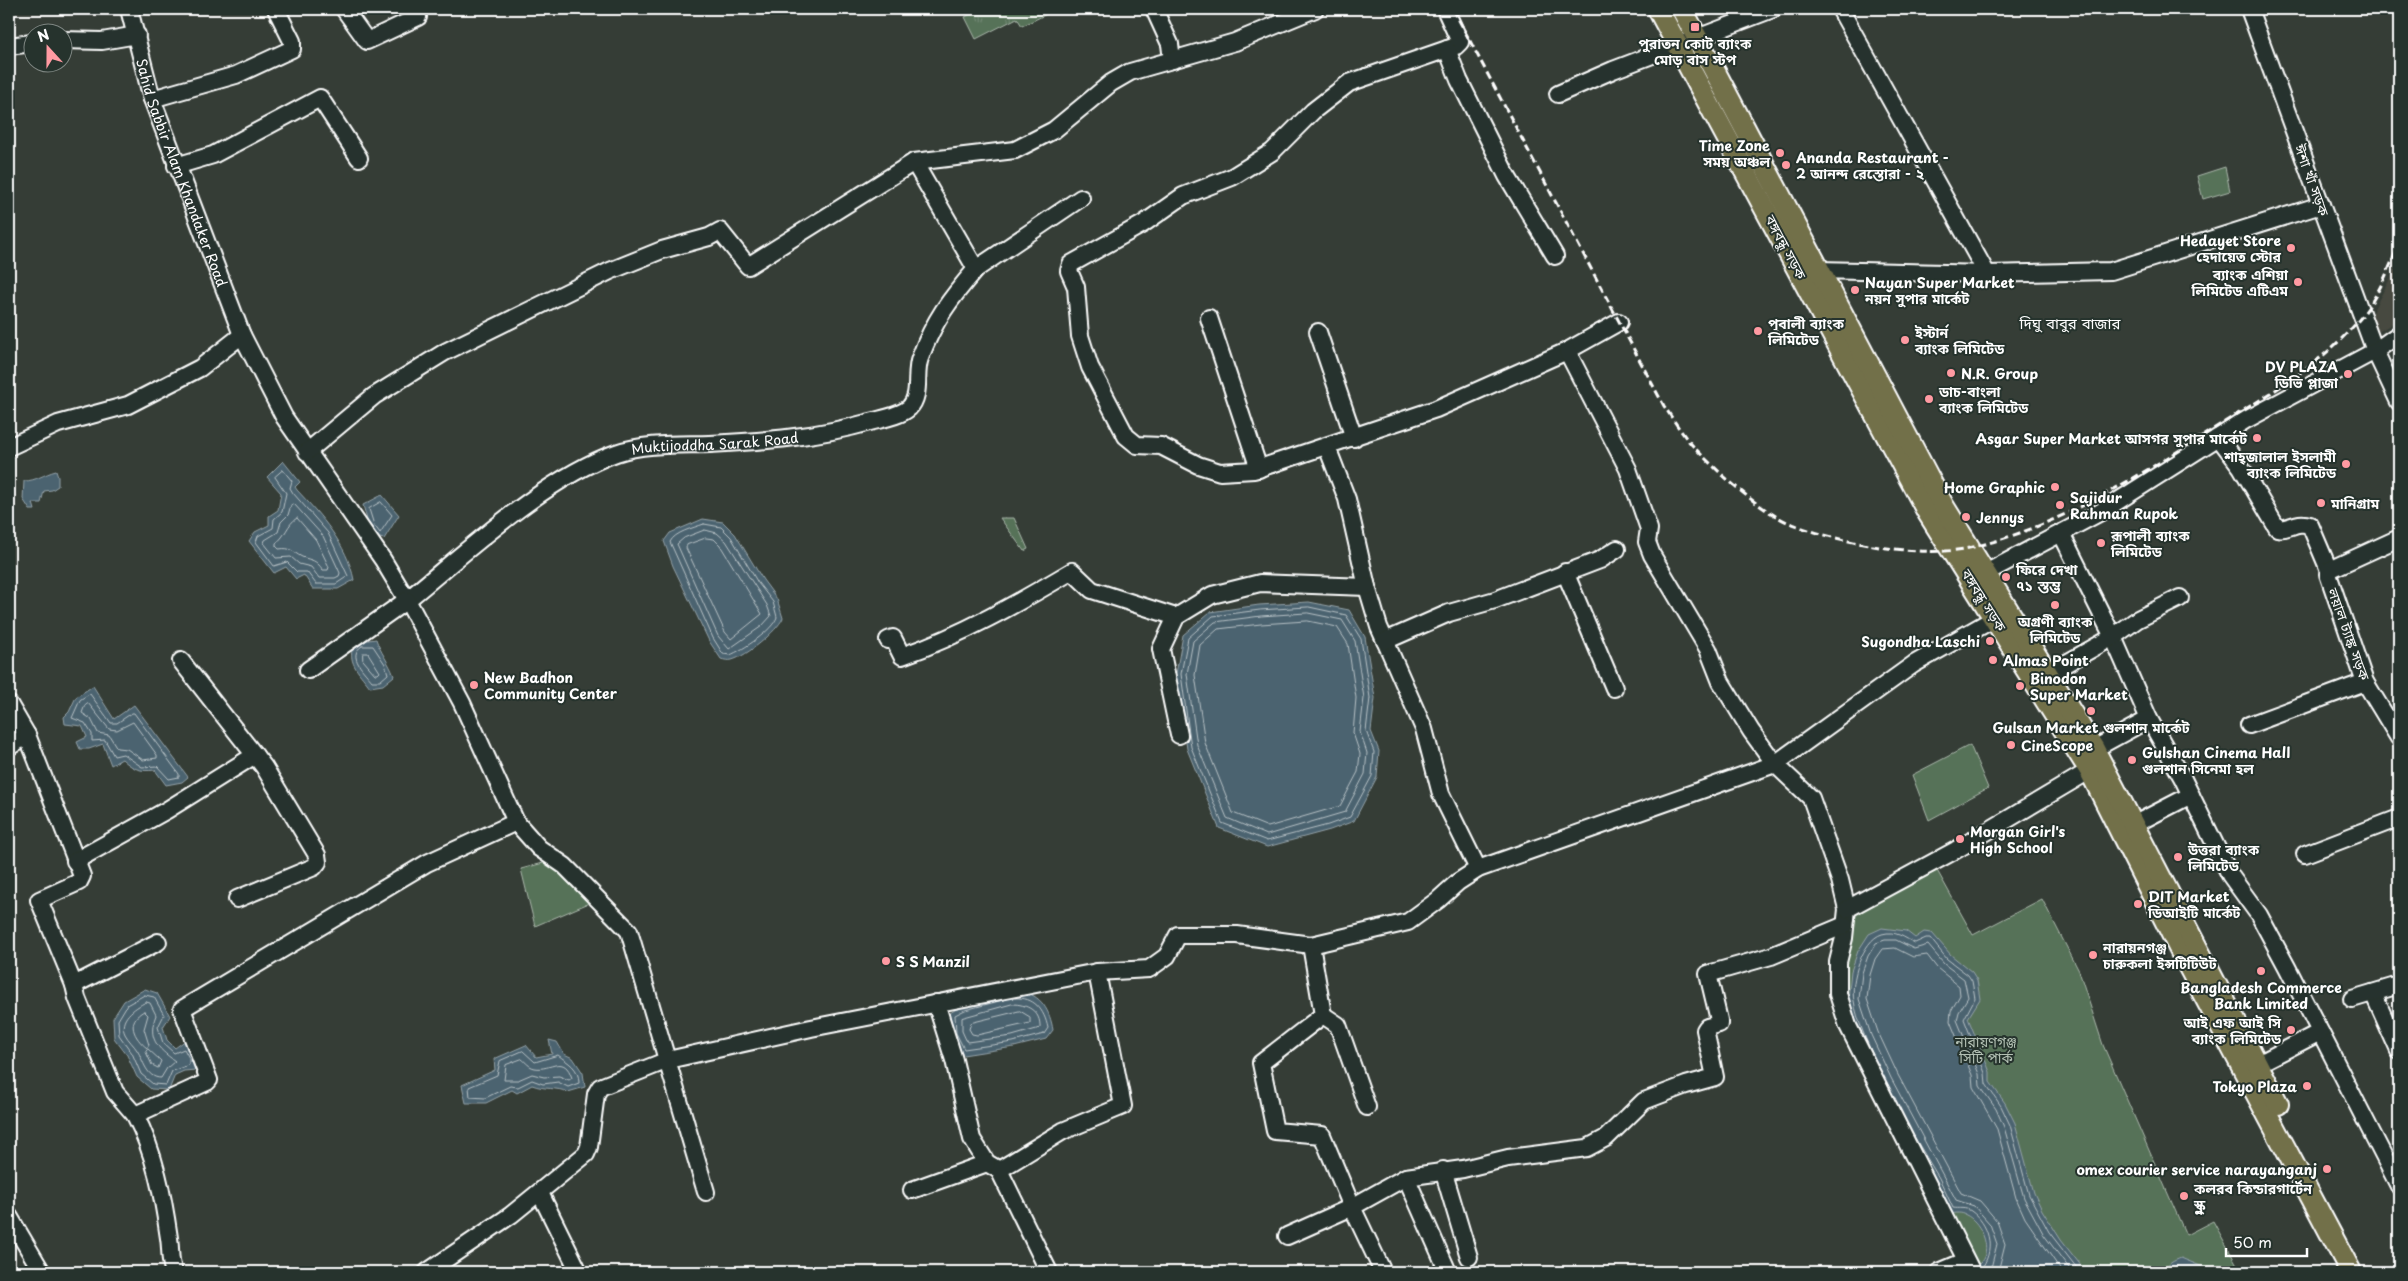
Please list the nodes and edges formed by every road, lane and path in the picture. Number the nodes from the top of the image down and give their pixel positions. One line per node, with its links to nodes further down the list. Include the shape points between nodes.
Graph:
1 (129, 9): 15 (street, Sahid Sabbir Alam Khandaker Road)
2 (276, 9): 24 (street, via 292,41 292,49 236,75)
3 (344, 9): 13 (street, via 367,41)
4 (1154, 9): 22 (street, via 1170,44)
5 (1315, 9): 22 (street, via 1235,42)
6 (1445, 9): 14 (street)
7 (1455, 9): 14 (street)
8 (1658, 9): 20 (main road, বঙ্গবন্ধু সড়ক)
9 (1682, 9): 16 (main road, বঙ্গবন্ধু সড়ক)
10 (1773, 9): 16 (street)
11 (1840, 9): 33 (street)
12 (2249, 9): 29 (street, ঈশা খাঁ সড়ক)
13 (418, 17)
14 (1453, 26): 21 (street, via 1460,42)
15 (137, 35): 17 (street, via 102,41); 24 (street, Sahid Sabbir Alam Khandaker Road)
16 (1698, 38): 20 (street); 32 (main road, বঙ্গবন্ধু সড়ক)
17 (72, 40)
18 (22, 44): 19 (street)
19 (9, 46)
20 (1678, 46): 23 (street); 53 (main road, বঙ্গবন্ধু সড়ক, via 1928,513)
21 (1446, 49): 30 (street, via 1458,80 1507,176); 47 (street, via 1349,83 1313,111 1272,152 1232,177 1183,196 1143,224 1071,264 1069,271 1076,288 1080,336 1090,367 1126,436 1137,445 1161,446 1220,472)
22 (1172, 60): 26 (street, via 1130,72 1054,130 1016,150)
23 (1558, 94)
24 (152, 100): 27 (street, Sahid Sabbir Alam Khandaker Road)
25 (359, 158): 27 (street, via 320,98 213,155)
26 (914, 162): 31 (street); 46 (street, via 748,266 720,231 610,271 445,352 374,396)
27 (176, 166): 38 (street, Sahid Sabbir Alam Khandaker Road)
28 (1081, 198): 31 (street)
29 (2321, 205): 33 (street, via 2111,271); 40 (street, ঈশা খাঁ সড়ক)
30 (1555, 256)
31 (976, 269): 56 (street, Muktijoddha Sarak Road, via 945,305 931,332 919,360 914,402 908,410 858,425 789,439 616,453 566,478 522,508)
32 (1818, 270): 33 (street); 53 (main road, বঙ্গবন্ধু সড়ক)
33 (1987, 274)
34 (1209, 318): 47 (street)
35 (1619, 322): 39 (street)
36 (1318, 332): 42 (street)
37 (2399, 334): 40 (street)
38 (242, 335): 44 (street, via 200,368 128,405 58,424); 46 (street, Sahid Sabbir Alam Khandaker Road, via 284,417)
39 (1568, 351): 42 (street, via 1436,409); 76 (street, via 1628,469 1649,529 1647,542 1652,554 1708,650 1721,682)
40 (2375, 351): 41 (street, ঈশা খাঁ সড়ক); 43 (street, via 2244,421)
41 (2399, 402)
42 (1354, 438): 45 (street)
43 (2219, 438): 48 (street); 51 (street, via 2242,467 2277,528 2303,523 2310,525)
44 (9, 447)
45 (1327, 447): 47 (street); 54 (street, via 1347,499)
46 (307, 452): 56 (street, Sahid Sabbir Alam Khandaker Road, via 383,560)
47 (1259, 468)
48 (2061, 533): 53 (street); 59 (street)
49 (2399, 538): 51 (street, লয়াল ট্যাঙ্ক সড়ক)
50 (1617, 549): 52 (street, via 1600,560)
51 (2329, 570): 65 (street, লয়াল ট্যাঙ্ক সড়ক)
52 (1565, 572): 61 (street, via 1494,600 1450,613); 66 (street)
53 (1979, 577): 57 (main road, বঙ্গবন্ধু সড়ক)
54 (1367, 587): 58 (street, via 1260,583 1212,594); 61 (street)
55 (2180, 598): 59 (street, via 2138,619)
56 (407, 600): 63 (street); 79 (street, Sahid Sabbir Alam Khandaker Road, via 462,703)
57 (2002, 614): 64 (main road, বঙ্গবন্ধু সড়ক); 75 (main road, বঙ্গবন্ধু সড়ক); 76 (street, via 1914,664)
58 (1176, 616): 60 (street, via 1092,590 1072,571 1011,607 929,647 902,656 893,638); 71 (street, via 1161,649)
59 (2113, 637): 64 (street); 68 (street)
60 (888, 640)
61 (1385, 641): 83 (street, via 1424,729 1441,794)
62 (181, 661): 74 (street)
63 (308, 670)
64 (2047, 674): 75 (main road, বঙ্গবন্ধু সড়ক)
65 (2365, 682): 69 (street); 72 (street, লয়াল ট্যাঙ্ক সড়ক)
66 (1614, 688)
67 (9, 704): 70 (street)
68 (2149, 719): 75 (street); 77 (street)
69 (2249, 725)
70 (27, 735): 73 (street); 82 (street)
71 (1179, 735)
72 (2399, 738)
73 (9, 747)
74 (255, 755): 82 (street); 84 (street, via 317,855 318,862 314,867)
75 (2095, 761): 80 (main road, বঙ্গবন্ধু সড়ক); 85 (street); 121 (main road, বঙ্গবন্ধু সড়ক, via 2181,952)
76 (1775, 764): 83 (street); 85 (street, via 1811,798 1840,880)
77 (2191, 795): 80 (street); 95 (street, via 2230,875 2259,915)
78 (2399, 818): 81 (street)
79 (516, 822): 97 (street, Sahid Sabbir Alam Khandaker Road, via 538,848 565,866 630,931); 100 (street, via 427,862 184,1006 182,1012 209,1080)
80 (2133, 825): 98 (main road, বঙ্গবন্ধু সড়ক)
81 (2305, 854)
82 (75, 861): 89 (street, via 82,879 39,900)
83 (1478, 869): 87 (street, via 1408,922)
84 (238, 899)
85 (1846, 917): 102 (street, via 1771,956 1708,974 1719,1020 1719,1024 1705,1030 1715,1077 1644,1101 1606,1138 1587,1148); 112 (street, via 1838,962 1838,994 1848,1026)
86 (158, 942): 89 (street)
87 (1311, 945): 88 (street, via 1237,935 1178,935 1167,956 1149,970); 94 (street)
88 (1097, 972): 93 (street); 101 (street, via 1123,1106)
89 (74, 985): 100 (street, via 115,1092)
90 (2399, 985): 91 (street)
91 (2373, 993): 92 (street); 96 (street)
92 (2352, 999)
93 (936, 1002): 97 (street); 101 (street, via 954,1060 972,1139)
94 (1324, 1015): 99 (street, via 1338,1025); 108 (street, via 1261,1063 1276,1131 1322,1135)
95 (2320, 1032): 98 (street); 104 (street)
96 (2399, 1051)
97 (668, 1060): 106 (street, Sahid Sabbir Alam Khandaker Road); 107 (street, via 600,1087 596,1094 588,1151)
98 (2258, 1064): 122 (main road, বঙ্গবন্ধু সড়ক)
99 (1367, 1106)
100 (135, 1115): 114 (street, via 159,1177 170,1263)
101 (993, 1166): 105 (street); 117 (street)
102 (1443, 1170): 103 (street); 111 (street)
103 (1406, 1177): 108 (street); 119 (street)
104 (2399, 1186)
105 (912, 1190)
106 (706, 1192)
107 (540, 1193): 115 (street); 116 (street)
108 (1352, 1207): 110 (street); 118 (street)
109 (9, 1216): 113 (street)
110 (1287, 1236)
111 (1469, 1257)
112 (1969, 1267): 120 (street)
113 (42, 1272)
114 (174, 1272)
115 (428, 1272)
116 (579, 1272)
117 (1049, 1272)
118 (1383, 1272)
119 (1448, 1272)
120 (1939, 1272)
121 (2351, 1272)
122 (2364, 1272)

